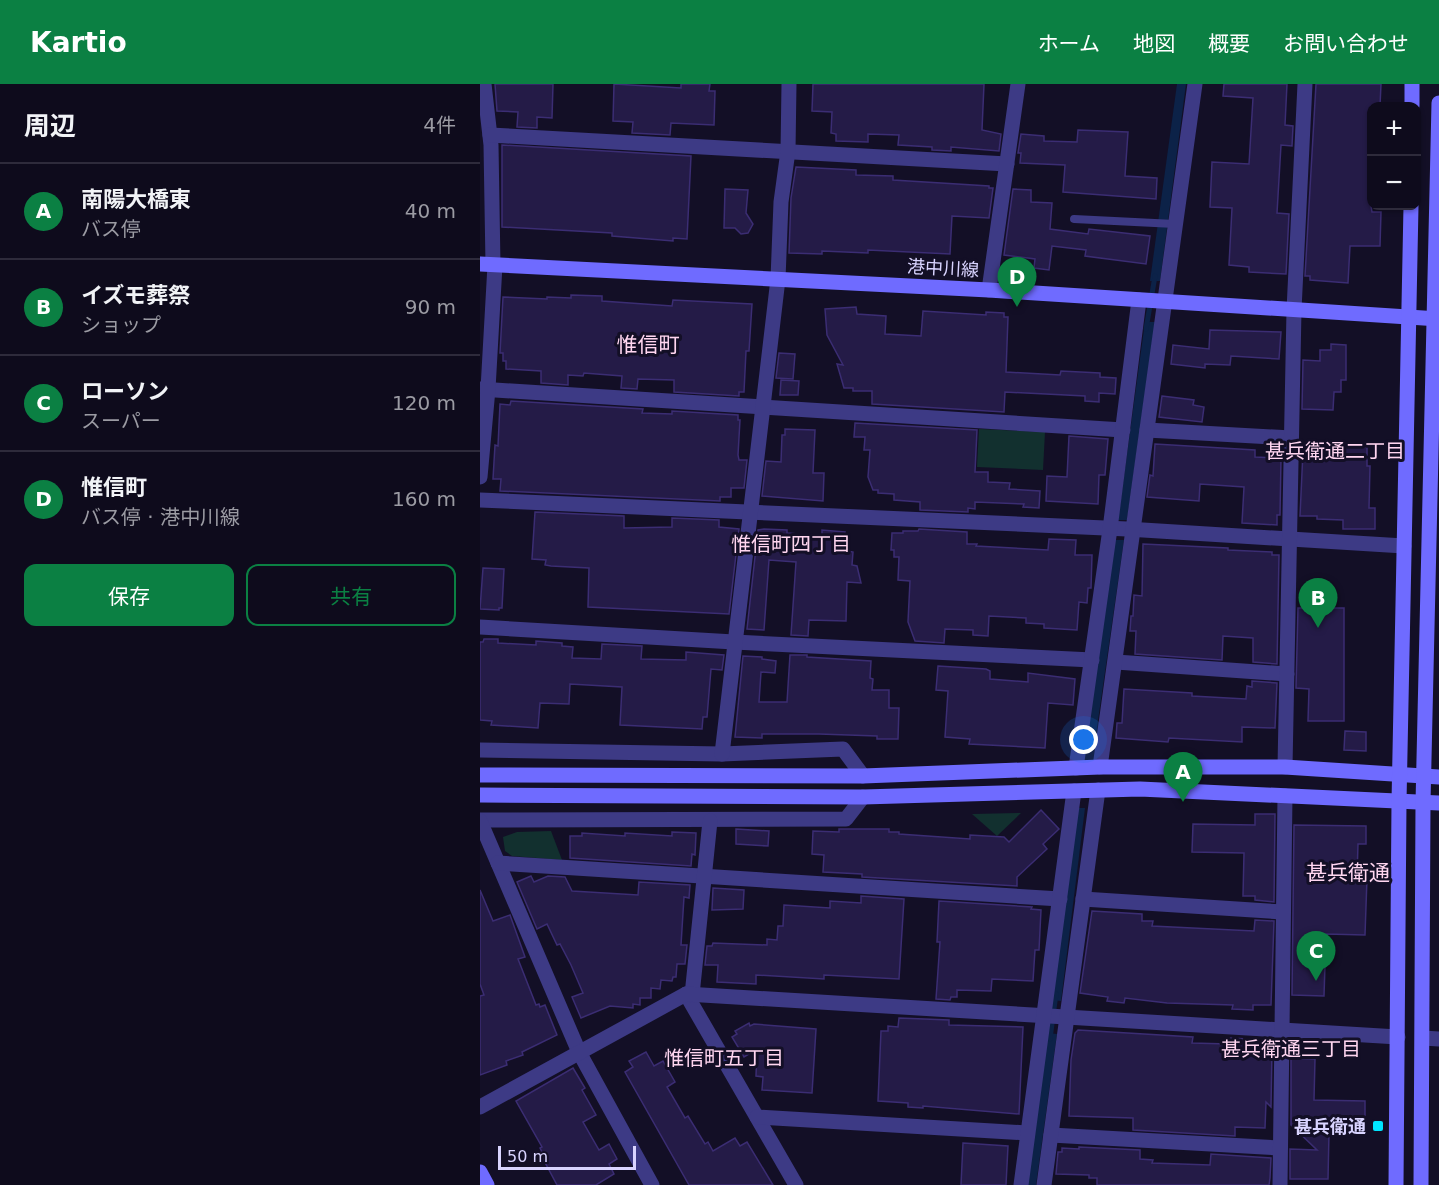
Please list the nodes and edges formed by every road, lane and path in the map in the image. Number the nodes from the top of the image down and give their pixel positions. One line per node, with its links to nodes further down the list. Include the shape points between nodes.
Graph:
1 (484, 84): 9 (street)
2 (789, 84): 10 (street)
3 (1018, 84): 11 (street)
4 (1195, 84): 14 (street)
5 (1305, 84): 19 (street)
6 (1412, 84): 7 (street)
7 (1412, 102)
8 (1439, 103): 21 (street)
9 (487, 142): 10 (street); 15 (street)
10 (788, 151): 11 (street); 16 (street, via 781,202)
11 (1007, 164): 17 (street)
12 (1411, 210): 20 (street)
13 (1074, 219): 14 (lane)
14 (1172, 224): 18 (street)
15 (490, 264): 16 (street, 港中川線); 22 (street)
16 (778, 279): 17 (street, 港中川線); 23 (street)
17 (989, 290): 18 (street, 港中川線)
18 (1151, 301): 19 (street, 港中川線); 24 (street); 25 (street)
19 (1294, 310): 20 (street, 港中川線); 26 (street)
20 (1409, 316): 21 (street, 港中川線); 33 (street)
21 (1436, 319): 32 (street)
22 (484, 389): 23 (street); 27 (street)
23 (762, 406): 24 (street); 29 (street)
24 (1123, 429): 30 (street)
25 (1147, 430): 26 (street); 30 (street)
26 (1291, 438): 31 (street)
27 (480, 477)
28 (480, 500): 29 (street)
29 (750, 511): 30 (street); 35 (street)
30 (1121, 529): 31 (street); 36 (street); 37 (street)
31 (1289, 538): 33 (street); 38 (street)
32 (1434, 545): 47 (street)
33 (1404, 546): 45 (street)
34 (480, 627): 35 (street)
35 (734, 642): 36 (street); 40 (street)
36 (1092, 660): 43 (street)
37 (1116, 662): 38 (street); 41 (street)
38 (1287, 674): 42 (street)
39 (480, 750): 40 (street)
40 (722, 754): 46 (street, via 843,749)
41 (1100, 767): 42 (street); 43 (street)
42 (1285, 767): 45 (street)
43 (1076, 768): 46 (street)
44 (480, 775): 46 (street)
45 (1399, 775): 47 (street); 53 (street)
46 (863, 776)
47 (1432, 777): 54 (street)
48 (1074, 790): 49 (street); 52 (street); 59 (street)
49 (1098, 790): 51 (street); 60 (street)
50 (480, 795): 52 (street)
51 (1285, 796): 53 (street); 61 (street)
52 (863, 797): 55 (street, via 846,819)
53 (1399, 802): 54 (street); 66 (street)
54 (1431, 803): 67 (street)
55 (710, 820): 56 (street); 58 (street)
56 (480, 821): 57 (street)
57 (498, 863): 58 (street); 69 (street)
58 (705, 878): 59 (street); 62 (street)
59 (1060, 899): 63 (street)
60 (1083, 899): 61 (street); 64 (street)
61 (1283, 912): 65 (street)
62 (689, 994): 63 (street); 69 (street); 71 (street)
63 (1045, 1015): 64 (street); 72 (street)
64 (1065, 1016): 65 (street); 73 (street)
65 (1281, 1030): 66 (street); 74 (street)
66 (1398, 1037): 82 (street)
67 (1423, 1038): 68 (street); 83 (street)
68 (1439, 1039)
69 (579, 1052): 70 (street); 77 (street)
70 (480, 1107)
71 (757, 1117): 72 (street); 78 (street)
72 (1027, 1133): 79 (street)
73 (1051, 1135): 74 (street); 80 (street)
74 (1280, 1148): 81 (street)
75 (480, 1173): 76 (street)
76 (487, 1185)
77 (652, 1185)
78 (796, 1185)
79 (1021, 1185)
80 (1044, 1185)
81 (1280, 1185)
82 (1396, 1185)
83 (1421, 1185)

